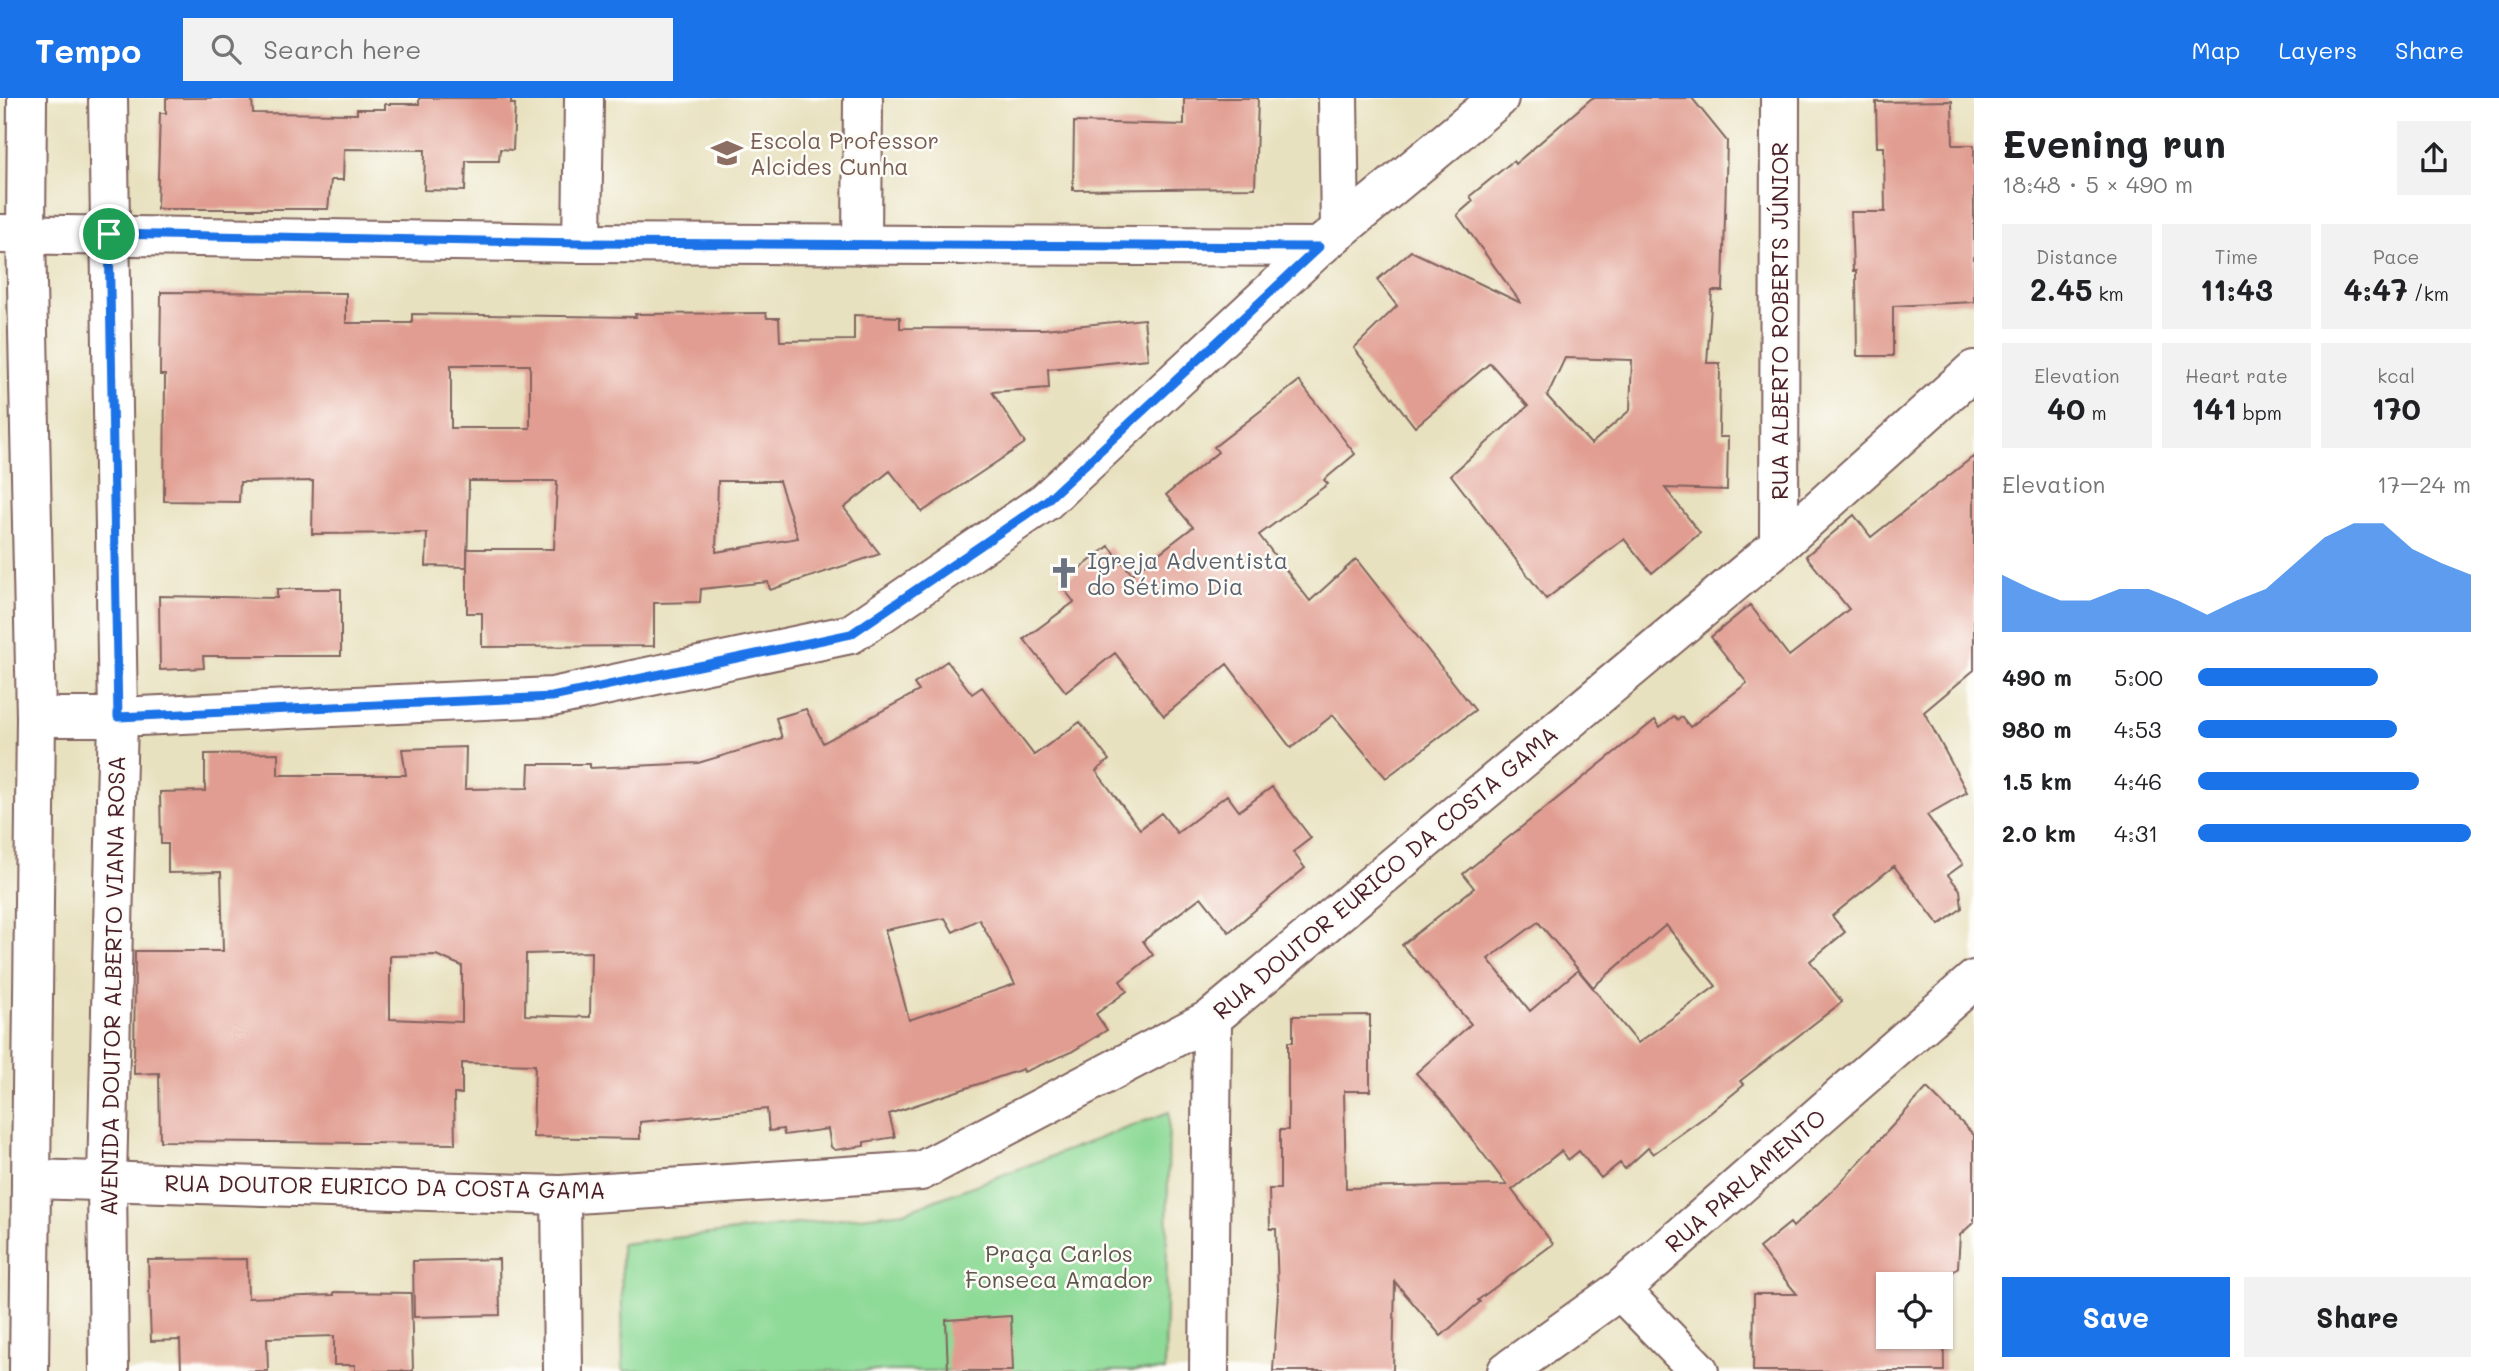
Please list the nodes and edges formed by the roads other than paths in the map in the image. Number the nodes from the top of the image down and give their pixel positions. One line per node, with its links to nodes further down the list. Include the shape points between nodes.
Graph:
1 (27, 98): 8 (street)
2 (108, 98): 9 (street, AVENIDA DOUTOR ALBERTO VIANA ROSA)
3 (584, 98): 11 (street)
4 (863, 98): 12 (street)
5 (1338, 98): 10 (street)
6 (1499, 98): 10 (street)
7 (1780, 98): 14 (street, RUA ALBERTO ROBERTS JÚNIOR)
8 (13, 234): 9 (street); 15 (street)
9 (109, 234): 11 (street); 16 (street, AVENIDA DOUTOR ALBERTO VIANA ROSA)
10 (1329, 239): 12 (street); 16 (street, via 1046,501 851,634 552,697)
11 (582, 243): 12 (street)
12 (862, 245)
13 (1974, 370): 14 (street, RUA DOUTOR EURICO DA COSTA GAMA)
14 (1779, 545): 18 (street, RUA DOUTOR EURICO DA COSTA GAMA)
15 (36, 717): 16 (street); 19 (street)
16 (118, 717): 20 (street, AVENIDA DOUTOR ALBERTO VIANA ROSA)
17 (1974, 980): 22 (street, RUA PARLAMENTO)
18 (1212, 1018): 21 (street, RUA DOUTOR EURICO DA COSTA GAMA, via 921,1171); 26 (street)
19 (31, 1179): 20 (street, RUA DOUTOR EURICO DA COSTA GAMA); 23 (street)
20 (107, 1179): 21 (street, RUA DOUTOR EURICO DA COSTA GAMA); 24 (street, AVENIDA DOUTOR ALBERTO VIANA ROSA)
21 (561, 1195): 25 (street)
22 (1620, 1290): 27 (street, RUA PARLAMENTO); 28 (street)
23 (29, 1371)
24 (108, 1371)
25 (563, 1371)
26 (1209, 1371)
27 (1507, 1371)
28 (1699, 1371)

